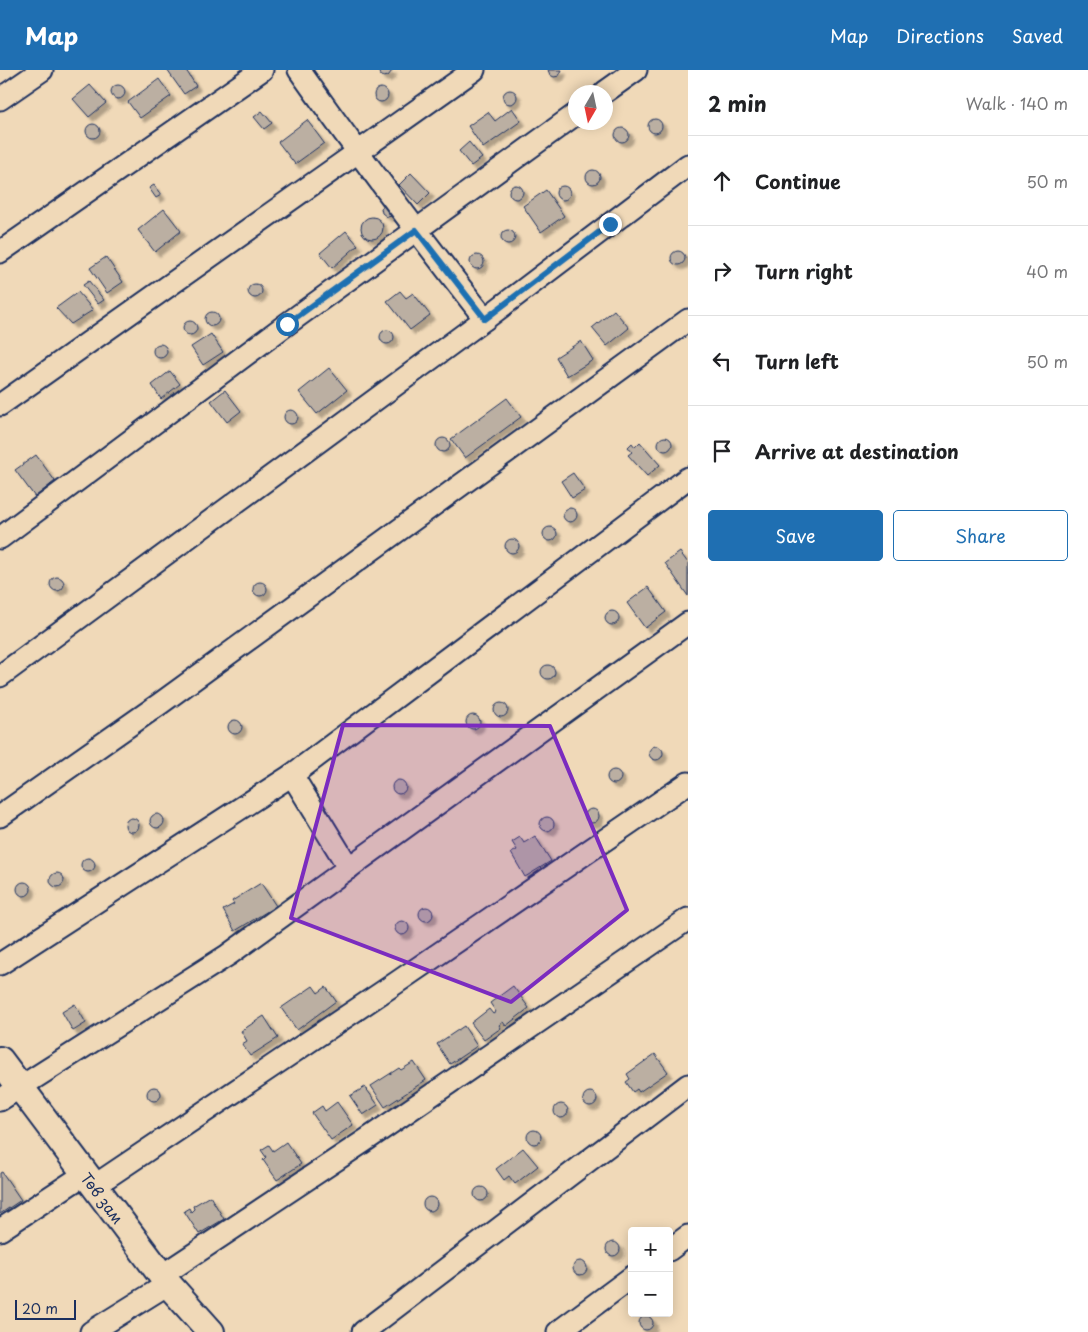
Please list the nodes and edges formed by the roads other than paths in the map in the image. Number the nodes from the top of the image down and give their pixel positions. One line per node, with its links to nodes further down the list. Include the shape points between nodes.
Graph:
1 (42, 70): 7 (street)
2 (262, 70): 12 (street)
3 (299, 70): 9 (street)
4 (474, 70): 9 (street)
5 (636, 70): 6 (street)
6 (613, 86)
7 (0, 100)
8 (568, 120): 11 (street)
9 (358, 153): 11 (street); 15 (street)
10 (688, 165): 13 (street)
11 (416, 230): 13 (street); 17 (street)
12 (0, 252)
13 (485, 319): 19 (street)
14 (688, 320): 22 (street, via 169,698)
15 (0, 405)
16 (688, 478): 20 (street)
17 (0, 538)
18 (688, 623): 23 (street)
19 (0, 676)
20 (292, 775): 23 (street); 25 (street)
21 (688, 783): 29 (street, via 396,983)
22 (0, 816)
23 (349, 868): 28 (street, via 228,955)
24 (688, 919): 33 (street)
25 (0, 964)
26 (0, 1060): 28 (street, Төв зам)
27 (688, 1085): 37 (street)
28 (10, 1094): 29 (street, Төв зам)
29 (90, 1180): 30 (street); 33 (street, Төв зам)
30 (0, 1230)
31 (688, 1236): 32 (street)
32 (673, 1247)
33 (164, 1280): 35 (street); 36 (street, Төв зам)
34 (628, 1280): 38 (street)
35 (91, 1332)
36 (211, 1332)
37 (363, 1332)
38 (558, 1332)

